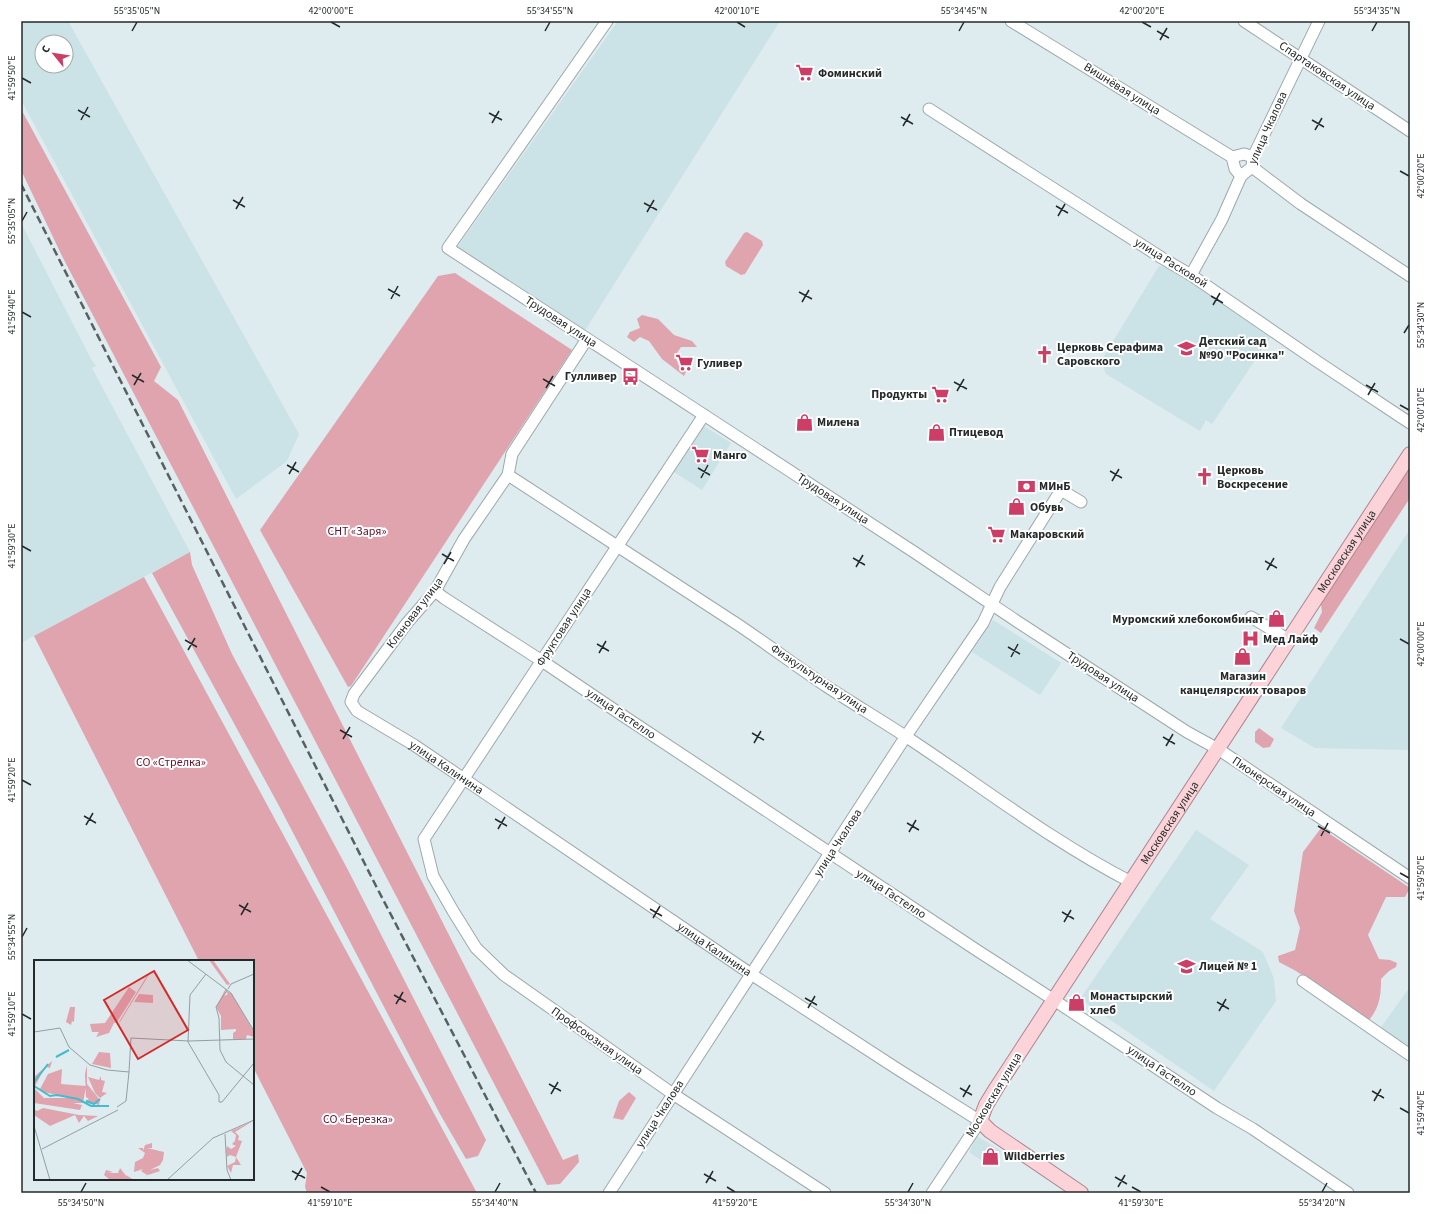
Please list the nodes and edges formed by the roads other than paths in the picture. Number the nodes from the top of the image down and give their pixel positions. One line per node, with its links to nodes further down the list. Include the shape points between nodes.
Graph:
1 (607, 21): 13 (street, Трудовая улица, via 448,248)
2 (1011, 21): 8 (street, Вишнёвая улица)
3 (1244, 21): 5 (street, Спартаковская улица)
4 (1319, 21): 5 (street, улица Чкалова)
5 (1301, 59): 7 (street, Спартаковская улица); 9 (street, улица Чкалова)
6 (930, 109): 11 (street, улица Расковой)
7 (1410, 131)
8 (1232, 157): 9 (street, via 1244,154); 10 (street, via 1235,169)
9 (1253, 162): 10 (street, улица Чкалова); 12 (street, via 1301,204)
10 (1241, 176): 11 (street, улица Чкалова, via 1222,219)
11 (1191, 275): 15 (street, улица Расковой)
12 (1410, 276)
13 (587, 339): 14 (street, Трудовая улица); 17 (street, Кленовая улица, via 512,454)
14 (704, 415): 19 (street, Фруктовая улица); 21 (street, Трудовая улица)
15 (1410, 423)
16 (1410, 454): 23 (main road, Московская улица)
17 (508, 475): 19 (street, Физкультурная улица); 20 (street, Кленовая улица, via 464,539)
18 (1081, 502): 21 (street, улица Чкалова, via 1061,490 1000,587)
19 (618, 546): 24 (street, Фруктовая улица); 26 (street, Физкультурная улица, via 776,650 825,686)
20 (435, 591): 24 (street, улица Гастелло); 25 (street, Кленовая улица, via 407,623 354,694)
21 (992, 605): 26 (street, улица Чкалова); 27 (street, Трудовая улица, via 1187,732)
22 (1251, 617): 23 (street)
23 (1288, 640): 27 (main road, Московская улица)
24 (542, 661): 28 (street, Фруктовая улица); 30 (street, улица Гастелло)
25 (351, 702): 28 (street, улица Калинина, via 357,711)
26 (906, 736): 30 (street, улица Чкалова); 32 (street, Физкультурная улица, via 1054,837)
27 (1218, 749): 31 (street, Пионерская улица); 32 (main road, Московская улица)
28 (464, 778): 29 (street, Фруктовая улица); 33 (street, улица Калинина)
29 (424, 839): 37 (street, Профсоюзная улица, via 433,876 476,948 504,975)
30 (831, 854): 33 (street, улица Чкалова); 35 (street, улица Гастелло)
31 (1410, 878)
32 (1131, 882): 35 (main road, Московская улица)
33 (751, 974): 37 (street, улица Чкалова); 38 (street, улица Калинина)
34 (1303, 981): 36 (street)
35 (1054, 1000): 38 (main road, Московская улица, via 997,1087); 43 (street, улица Гастелло)
36 (1410, 1055)
37 (673, 1094): 39 (street, улица Чкалова); 40 (street, Профсоюзная улица)
38 (980, 1121): 41 (street, Московская улица); 42 (main road, улица Калинина, via 1003,1141)
39 (609, 1193)
40 (825, 1193)
41 (932, 1193)
42 (1080, 1193)
43 (1348, 1193)

